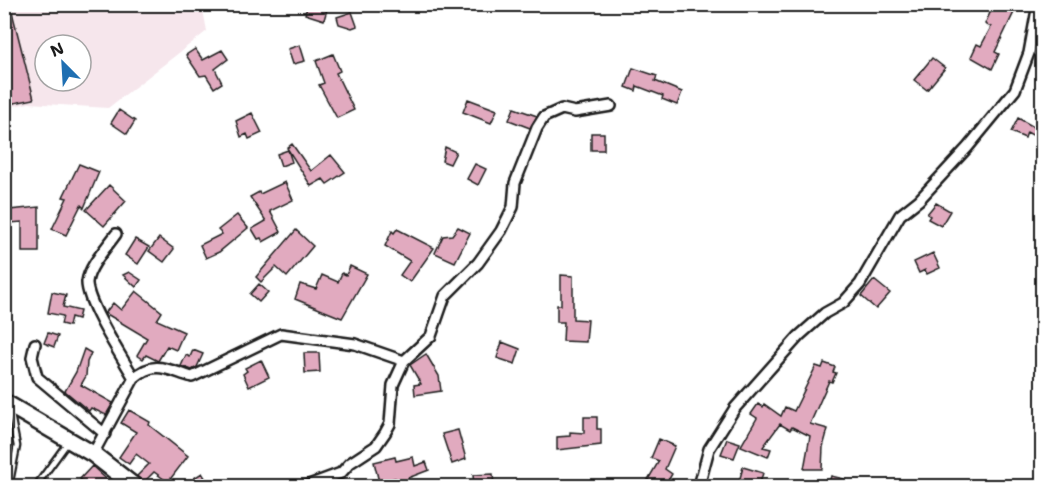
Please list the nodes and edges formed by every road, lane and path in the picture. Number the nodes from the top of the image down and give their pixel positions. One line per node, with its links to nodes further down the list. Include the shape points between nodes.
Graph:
1 (1038, 4): 15 (street, via 1029,53 1015,90 919,200 900,215 849,297 798,336 735,408 709,449)
2 (611, 106): 5 (street, via 575,112 562,109 544,117 525,154 515,183 513,207 501,231 478,263 446,296 431,336)
3 (116, 234): 6 (street, via 90,273 88,289)
4 (35, 344): 8 (street, via 32,357 37,377)
5 (404, 361): 6 (street, via 356,344 280,334 192,377 165,367 144,369); 14 (street, via 393,386 390,424 376,446 340,473)
6 (134, 378): 8 (street)
7 (7, 404): 9 (main road); 11 (lane, via 18,446)
8 (105, 434): 10 (street)
9 (69, 440): 10 (main road); 12 (lane)
10 (93, 454): 13 (main road)
11 (9, 486)
12 (36, 486)
13 (134, 486)
14 (306, 486)
15 (699, 486)

